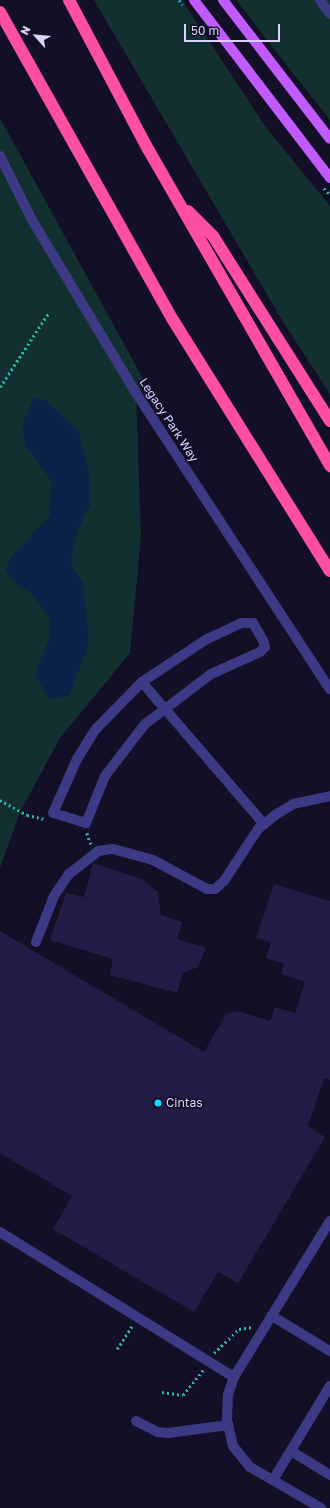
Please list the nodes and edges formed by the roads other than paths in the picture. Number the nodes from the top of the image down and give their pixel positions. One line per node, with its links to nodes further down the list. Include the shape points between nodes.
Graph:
1 (69, 0): 10 (highway)
2 (194, 0): 9 (main road)
3 (223, 0): 7 (main road)
4 (320, 0): 6 (lane)
5 (0, 12): 13 (highway, via 173,320)
6 (330, 14)
7 (330, 139)
8 (0, 156): 15 (lane, Legacy Park Way, via 32,220 136,393)
9 (330, 178)
10 (177, 200): 11 (highway, via 213,236); 12 (highway)
11 (330, 421)
12 (330, 466)
13 (330, 571)
14 (142, 682): 16 (lane); 16 (lane, via 207,639 241,622 253,623 265,647 211,674); 16 (lane, via 96,729 77,759 53,813 86,823 92,801 124,749 145,724)
15 (330, 689)
16 (165, 709): 18 (lane)
17 (330, 796): 18 (lane, via 293,804)
18 (264, 824): 19 (lane, via 242,850 224,881 215,889 207,889 153,860 113,849 98,851 68,874 54,896)
19 (36, 942)
20 (330, 1221): 22 (lane)
21 (0, 1232): 24 (lane)
22 (272, 1316): 23 (lane); 24 (lane)
23 (330, 1351)
24 (234, 1377): 27 (lane, via 228,1395)
25 (330, 1386): 28 (lane)
26 (136, 1421): 27 (lane, via 168,1434)
27 (228, 1425): 30 (lane, via 233,1446 250,1467)
28 (291, 1451): 29 (lane); 30 (lane)
29 (330, 1475)
30 (273, 1480): 31 (lane)
31 (321, 1508)

